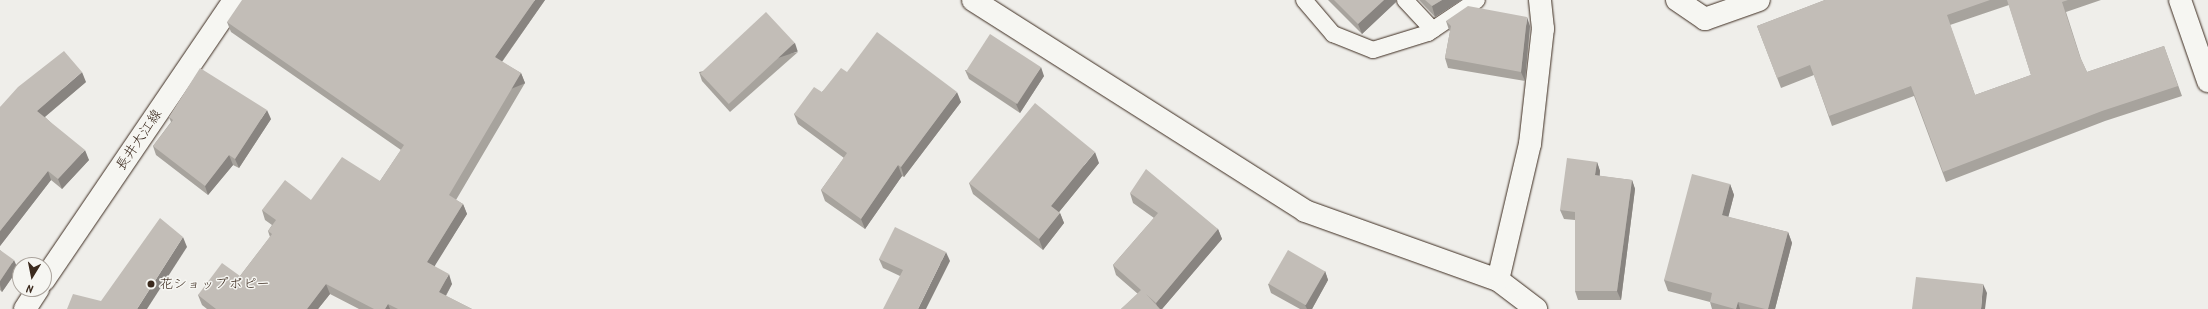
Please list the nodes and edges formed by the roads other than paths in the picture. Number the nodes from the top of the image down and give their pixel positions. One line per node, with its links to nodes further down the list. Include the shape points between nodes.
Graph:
1 (234, 0): 12 (street, 長井大江線)
2 (973, 0): 13 (street, via 1305,211)
3 (1304, 0): 10 (lane, via 1333,34 1373,50)
4 (1406, 0): 10 (lane)
5 (1477, 0): 10 (lane)
6 (1540, 0): 13 (street, via 1543,29 1530,144)
7 (1678, 0): 8 (street, via 1705,19)
8 (1759, 0)
9 (2180, 0): 11 (street)
10 (1433, 30)
11 (2208, 81)
12 (52, 268)
13 (1498, 280): 16 (street)
14 (33, 297): 15 (street)
15 (25, 309)
16 (1536, 309)

